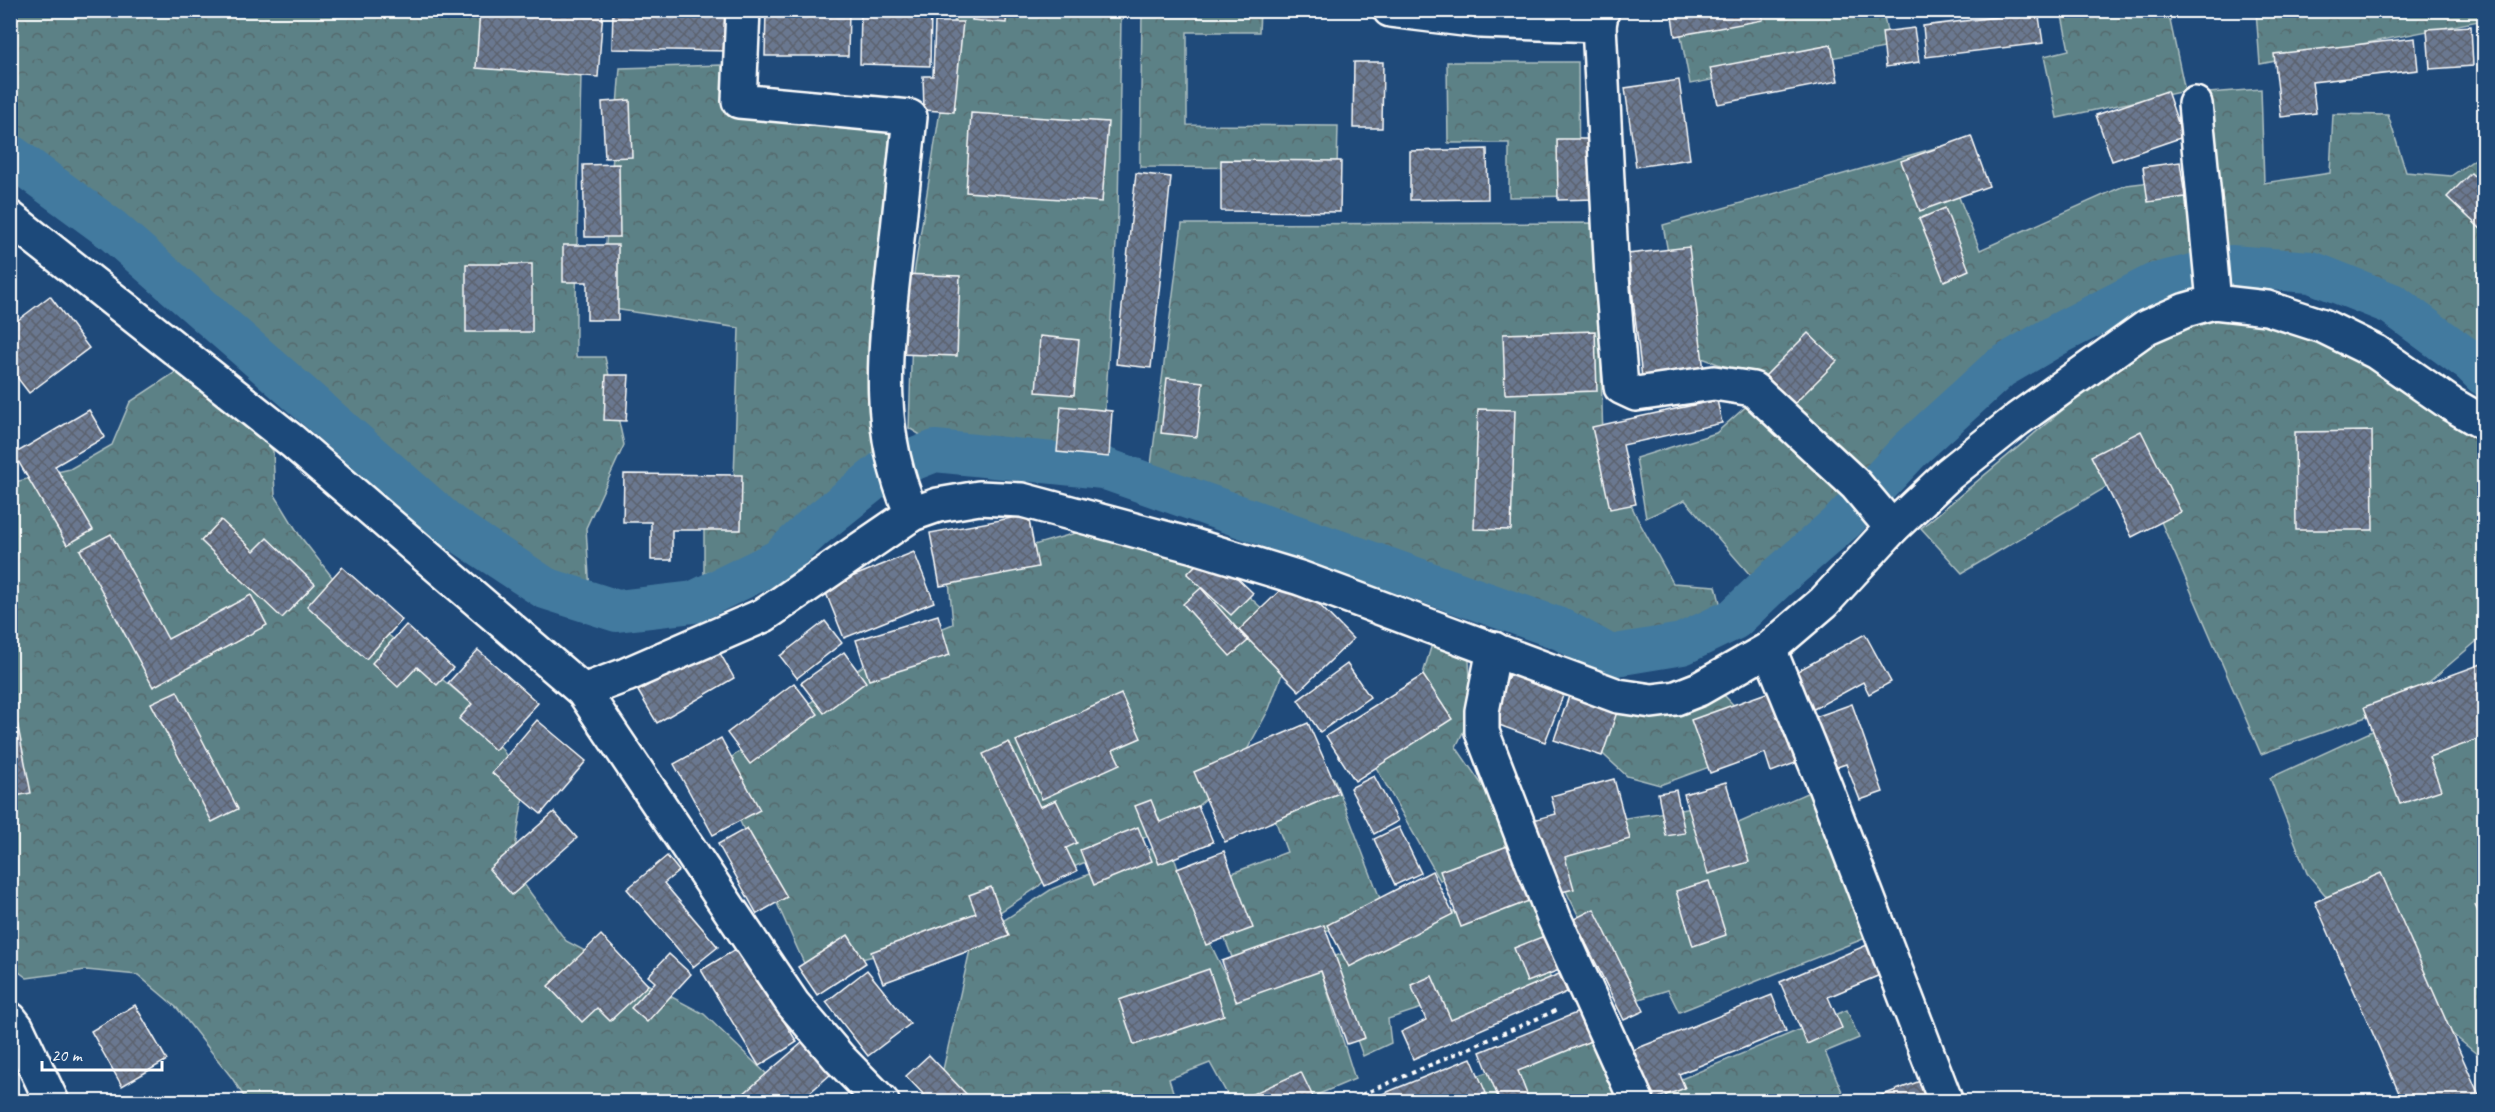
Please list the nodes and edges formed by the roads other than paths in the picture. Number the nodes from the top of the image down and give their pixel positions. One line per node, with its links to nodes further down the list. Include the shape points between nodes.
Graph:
1 (743, 10): 8 (street, via 739,101 910,117 886,336 884,403)
2 (1390, 10): 3 (street, via 1480,21)
3 (1600, 18): 9 (street, via 1620,387 1636,394 1714,383 1753,389)
4 (2194, 104): 6 (street)
5 (10, 218): 12 (street, via 292,441)
6 (2214, 296): 7 (street, via 2323,326 2376,352); 9 (street, via 2146,327 1949,474)
7 (2484, 423)
8 (906, 500): 10 (street, via 938,505 979,498 1022,500 1300,578); 12 (street, via 764,615)
9 (1874, 506): 11 (street, via 1824,602)
10 (1494, 649): 11 (street, via 1618,696 1652,700 1676,698 1699,689); 16 (street, via 1482,711 1482,732 1538,879)
11 (1769, 649): 17 (street)
12 (583, 691): 15 (street, via 793,1004)
13 (10, 1018): 14 (street)
14 (52, 1101)
15 (882, 1101)
16 (1637, 1101)
17 (1946, 1101)

